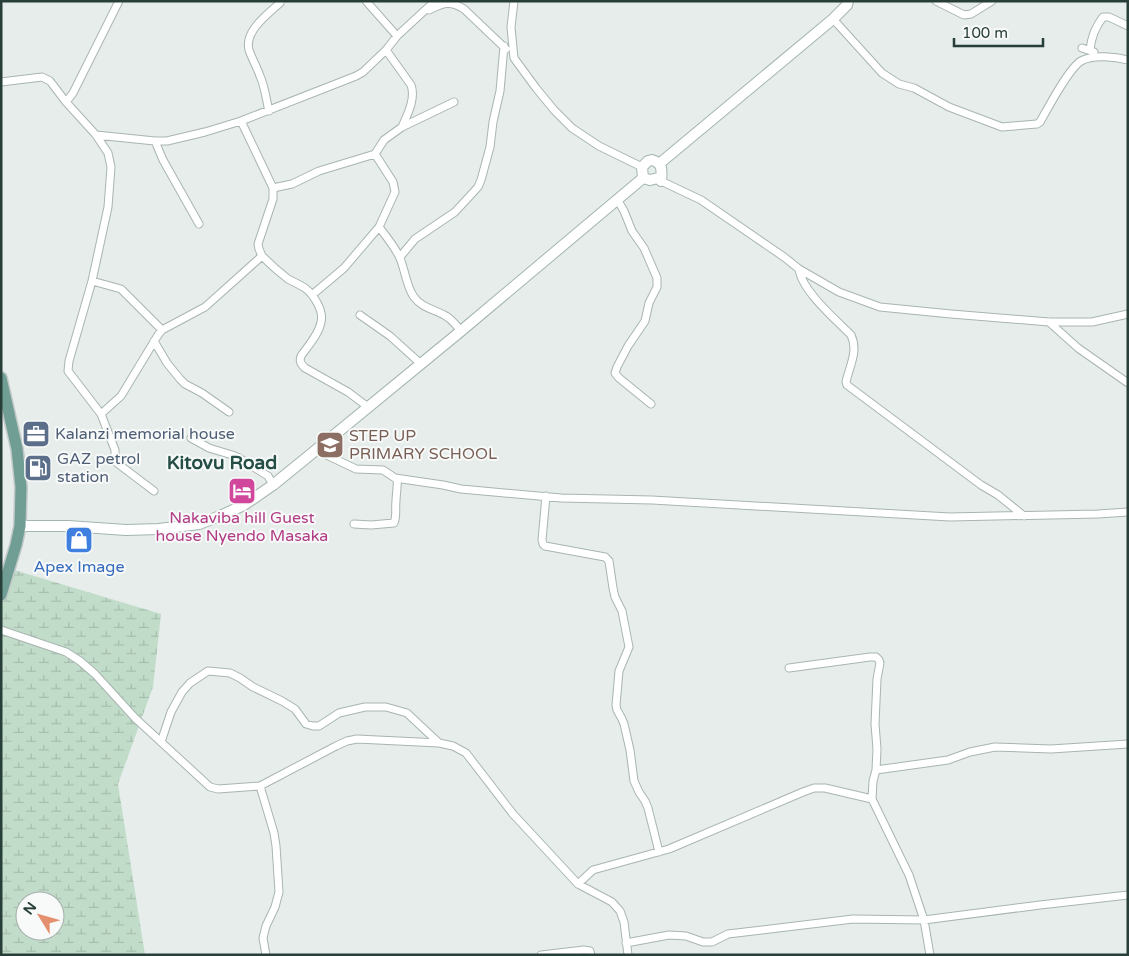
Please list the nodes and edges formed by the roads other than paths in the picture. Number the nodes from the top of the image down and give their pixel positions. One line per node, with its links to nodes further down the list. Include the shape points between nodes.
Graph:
1 (119, 1): 20 (street)
2 (366, 1): 12 (street)
3 (435, 1): 9 (street)
4 (514, 1): 17 (street, via 511,27)
5 (936, 1): 6 (street, via 964,14 971,14)
6 (992, 1)
7 (850, 2): 10 (street)
8 (280, 3): 22 (street, via 261,19 248,42)
9 (424, 12): 12 (street); 13 (street, via 443,3 458,5)
10 (833, 20): 16 (street, via 882,73 899,84 1002,127 1037,124 1081,61); 28 (street)
11 (1128, 26): 16 (street, via 1110,17 1100,20 1086,49)
12 (397, 36): 14 (street)
13 (504, 46): 17 (street); 37 (street, via 490,147 478,187 455,212 415,239)
14 (386, 50): 22 (street, via 356,76); 24 (street, via 413,90)
15 (1128, 52): 18 (street)
16 (1105, 57): 18 (street)
17 (514, 58): 29 (street, via 572,128 599,146)
18 (1125, 60)
19 (1, 82): 20 (street, via 47,78)
20 (66, 102): 25 (street)
21 (454, 102): 24 (street)
22 (269, 110): 23 (street)
23 (241, 121): 26 (street, via 167,141); 32 (street)
24 (402, 127): 27 (street, via 384,140)
25 (96, 135): 26 (street); 39 (street, via 108,153 111,167 108,207)
26 (155, 141): 34 (street)
27 (375, 154): 32 (street); 35 (street, via 395,188)
28 (659, 164): 29 (street, via 652,160); 31 (street)
29 (642, 167): 30 (street)
30 (643, 178): 31 (street); 33 (street)
31 (661, 181): 38 (street, via 701,200)
32 (273, 188): 36 (street, via 273,199 258,244)
33 (617, 199): 45 (street); 50 (street, via 644,248 657,278 657,287 645,321 615,373)
34 (199, 224)
35 (379, 227): 37 (street); 40 (street, via 344,268)
36 (262, 256): 40 (street); 44 (street, via 204,307)
37 (400, 257): 45 (street, via 417,302 444,314)
38 (799, 269): 43 (street, via 840,292 880,307); 61 (street, via 808,290 854,341 847,385)
39 (92, 281): 44 (street, via 121,289); 53 (street, via 68,370)
40 (312, 295): 51 (street, via 322,322 300,360 301,364)
41 (1128, 314): 43 (street, via 1092,322)
42 (360, 315): 47 (street)
43 (1049, 322): 49 (street, via 1078,348)
44 (162, 330): 46 (street)
45 (461, 331): 47 (street)
46 (154, 341): 52 (street, via 185,384); 53 (street, via 121,396)
47 (421, 364): 51 (street)
48 (1, 378): 63 (main road, via 17,449 21,486)
49 (1128, 383)
50 (651, 404)
51 (368, 407): 55 (street)
52 (229, 412)
53 (101, 414): 58 (street, via 117,463)
54 (191, 438): 57 (street, via 239,458 268,476)
55 (316, 450): 56 (street, via 356,469 383,470); 57 (street)
56 (395, 478): 59 (street, via 461,489); 62 (street, via 398,483 394,523)
57 (273, 485): 63 (street, via 244,505 199,524 126,530)
58 (154, 490)
59 (546, 496): 61 (street, via 950,517); 73 (street, via 543,544 605,557 609,561 629,647 619,671 616,705 624,724 634,782 648,808)
60 (1128, 512): 61 (street)
61 (1024, 516)
62 (354, 524)
63 (20, 526): 64 (main road)
64 (2, 593)
65 (1, 630): 67 (street, via 66,652 80,661)
66 (789, 668): 70 (street, via 870,657 879,660)
67 (160, 742): 68 (street, via 182,692 208,671 230,673 282,700 295,709 306,724 319,726 339,713 386,707 408,713); 71 (street, via 210,787)
68 (439, 743): 71 (street, via 347,741); 74 (street, via 466,753 514,814)
69 (1128, 744): 70 (street, via 1050,749 995,746 948,760)
70 (876, 770): 72 (street)
71 (260, 786): 78 (street, via 274,833 279,892 263,938)
72 (872, 799): 73 (street, via 814,788); 76 (street, via 910,875)
73 (659, 852): 74 (street, via 593,870)
74 (578, 884): 77 (street, via 612,902 620,911)
75 (1128, 895): 76 (street)
76 (924, 920): 77 (street, via 853,919 728,934 712,942 669,935); 82 (street)
77 (626, 943): 81 (street)
78 (266, 955)
79 (541, 955): 80 (street, via 584,950 590,951)
80 (591, 955)
81 (628, 955)
82 (930, 955)

